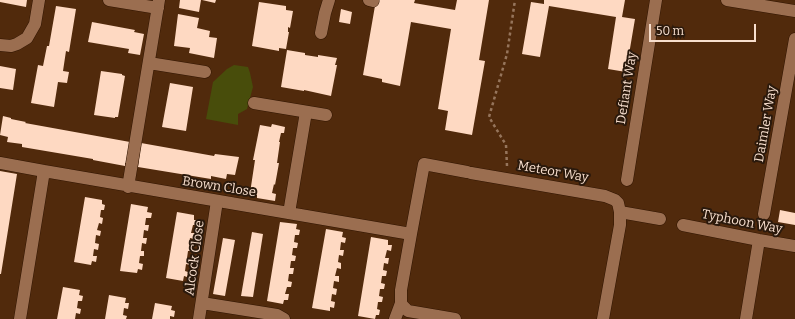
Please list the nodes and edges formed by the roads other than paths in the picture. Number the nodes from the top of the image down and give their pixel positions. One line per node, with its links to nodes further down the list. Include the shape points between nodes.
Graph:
1 (39, 0): 11 (street, via 35,24 27,38 11,46)
2 (109, 0): 7 (street)
3 (329, 0): 9 (street)
4 (656, 0): 19 (street, Defiant Way)
5 (726, 0): 6 (street)
6 (771, 3): 8 (street)
7 (159, 4): 12 (street)
8 (795, 11)
9 (320, 33)
10 (795, 39): 24 (street, Daimler Way)
11 (0, 45)
12 (150, 63): 13 (street); 20 (street)
13 (205, 72)
14 (254, 103): 15 (street)
15 (306, 112): 16 (street); 23 (street)
16 (326, 115)
17 (0, 162): 18 (street, Brown Close)
18 (44, 171): 20 (street, Brown Close); 32 (street)
19 (627, 180)
20 (128, 186): 21 (street, Brown Close)
21 (218, 201): 23 (street, Brown Close); 31 (street, Alcock Close)
22 (620, 212): 25 (street); 27 (street, Meteor Way, via 618,203 605,196 424,164); 37 (street, via 620,225)
23 (289, 213): 27 (street, Brown Close)
24 (764, 214)
25 (660, 220)
26 (683, 225): 28 (street, Typhoon Way)
27 (411, 234): 30 (street)
28 (759, 240): 29 (street, Typhoon Way); 38 (street)
29 (795, 246)
30 (401, 302): 35 (street); 36 (street, via 408,311)
31 (202, 303): 33 (street, Alcock Close); 34 (street, via 277,315)
32 (20, 319)
33 (200, 319)
34 (284, 319)
35 (395, 319)
36 (455, 319)
37 (603, 319)
38 (746, 319)

